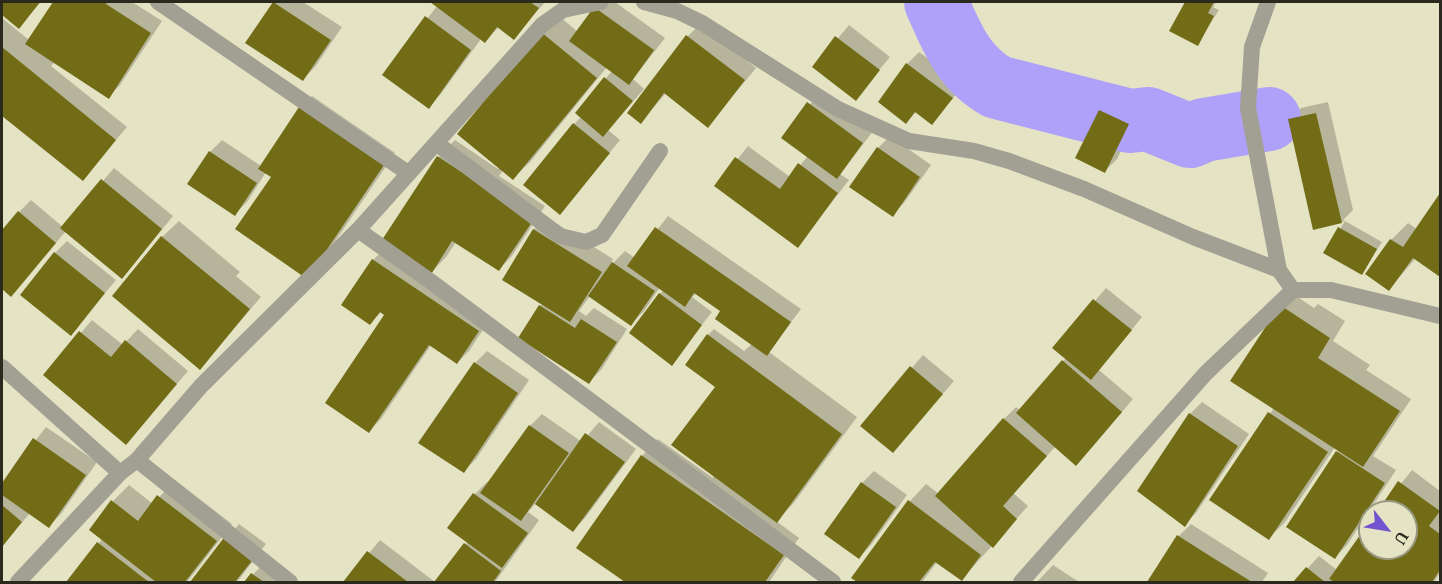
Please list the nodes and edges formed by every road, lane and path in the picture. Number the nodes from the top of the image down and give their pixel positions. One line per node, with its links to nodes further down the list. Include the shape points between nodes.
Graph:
1 (158, 2): 7 (street)
2 (601, 2): 5 (street, via 564,10 542,25)
3 (644, 2): 9 (street, via 702,23 838,109 909,141 974,150 1010,162)
4 (1268, 2): 9 (street, via 1252,46 1248,108)
5 (436, 143): 6 (street, via 560,236 586,242 602,235); 7 (street)
6 (660, 151)
7 (408, 172): 8 (street)
8 (358, 230): 13 (street, via 201,386); 17 (street)
9 (1279, 270): 10 (street)
10 (1293, 290): 11 (street, via 1331,290); 18 (street, via 1206,373)
11 (1440, 316)
12 (2, 368): 14 (street)
13 (137, 460): 14 (street); 16 (street)
14 (120, 473): 15 (street)
15 (18, 582)
16 (290, 582)
17 (833, 582)
18 (1021, 582)

